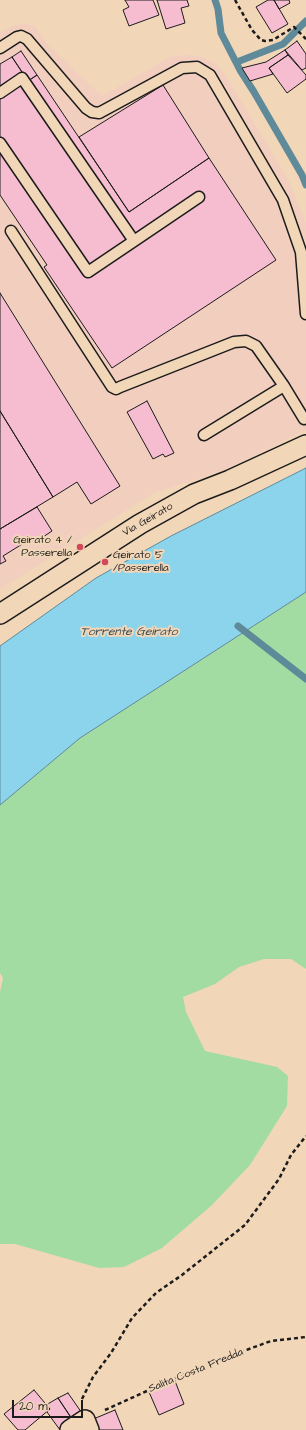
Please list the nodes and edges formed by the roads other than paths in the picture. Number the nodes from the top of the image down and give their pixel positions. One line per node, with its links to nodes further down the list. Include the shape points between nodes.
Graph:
1 (0, 48): 7 (lane, via 17,37 27,39 86,108 99,113 182,68 197,67 210,75 283,200 301,252)
2 (0, 93): 6 (lane, via 22,78)
3 (0, 143): 6 (lane, via 88,272)
4 (199, 197): 6 (lane)
5 (11, 231): 8 (lane, via 112,387 116,389 234,342 246,341 256,346)
6 (134, 241)
7 (306, 314)
8 (284, 386): 10 (lane); 11 (lane)
9 (306, 407): 10 (lane)
10 (305, 421)
11 (204, 435)
12 (306, 445): 13 (street, Via Geirato, via 194,494 147,520)
13 (1, 611)

